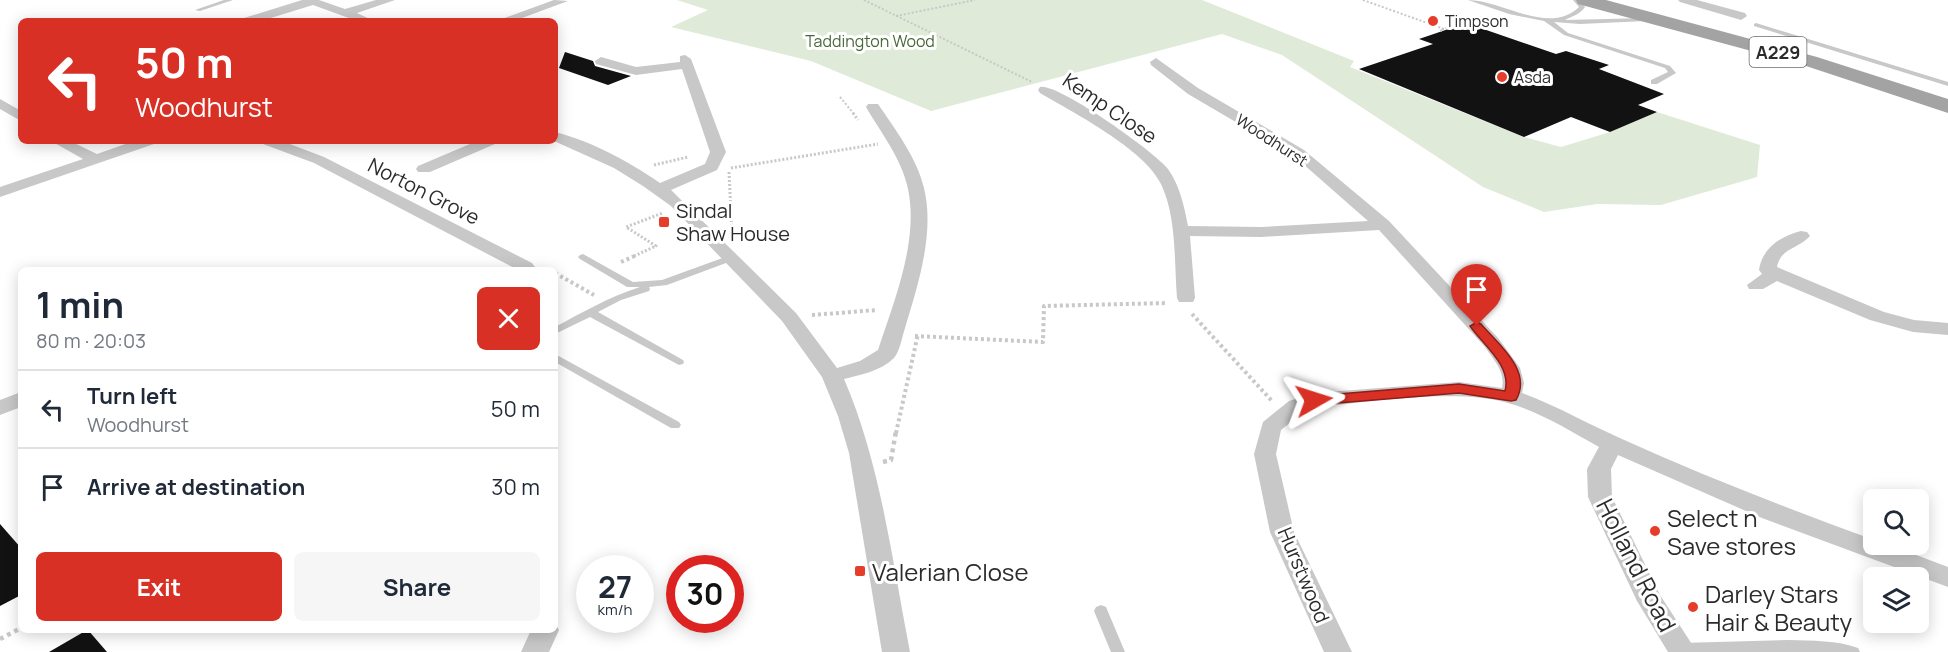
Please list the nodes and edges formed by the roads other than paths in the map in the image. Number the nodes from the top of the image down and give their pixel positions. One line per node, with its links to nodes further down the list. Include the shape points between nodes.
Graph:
1 (230, 0): 12 (lane)
2 (389, 0): 13 (street)
3 (1471, 0): 11 (lane)
4 (1576, 0): 21 (lane, via 1580,10)
5 (1585, 0): 20 (main road, A229)
6 (1612, 0): 14 (main road, A229)
7 (1628, 0): 14 (main road)
8 (1684, 0): 14 (street)
9 (310, 1): 13 (street); 16 (street)
10 (562, 1): 18 (street)
11 (1486, 2): 19 (lane, via 1514,14)
12 (198, 10)
13 (344, 13): 17 (street)
14 (1711, 15): 15 (street); 28 (main road, A229, via 1808,52)
15 (1741, 16)
16 (257, 18)
17 (359, 18)
18 (511, 18)
19 (1546, 20): 21 (lane); 25 (lane, via 1566,34 1668,67 1672,74)
20 (1661, 20): 21 (lane); 30 (main road, A229, via 1825,66)
21 (1559, 21)
22 (1756, 25): 26 (lane)
23 (601, 61): 40 (street, via 636,71 686,62 717,158 701,173)
24 (1156, 62): 42 (street, Woodhurst, via 1192,91 1299,153)
25 (1654, 82)
26 (1948, 84)
27 (1045, 90): 43 (street, Kemp Close, via 1137,148 1152,162 1169,183)
28 (1948, 95)
29 (0, 103): 32 (street)
30 (1948, 106)
31 (873, 107): 57 (street, via 908,165 920,216 887,353 879,361)
32 (18, 115)
33 (558, 137): 40 (street)
34 (64, 144): 38 (street)
35 (140, 144): 38 (street)
36 (276, 144): 47 (street, Norton Grove, via 319,160)
37 (483, 144): 39 (street)
38 (96, 159): 41 (street)
39 (424, 169)
40 (660, 189): 45 (street)
41 (0, 192)
42 (1383, 225): 43 (street, via 1261,232); 58 (street, Woodhurst, via 1492,343 1510,368 1514,383)
43 (1181, 231): 51 (street, Kemp Close)
44 (1801, 236): 48 (street, via 1781,245 1772,255 1767,269)
45 (725, 252): 49 (lane); 57 (street, via 789,317)
46 (583, 257): 49 (lane, via 631,285)
47 (526, 267)
48 (1776, 274): 50 (street); 54 (street, via 1877,316)
49 (663, 283): 52 (lane)
50 (1756, 285)
51 (1184, 300)
52 (589, 312): 53 (lane); 56 (lane)
53 (558, 329)
54 (1948, 330)
55 (558, 359): 61 (lane)
56 (679, 362)
57 (832, 376): 68 (street, via 860,453)
58 (1511, 396): 62 (street, Hurstwood); 70 (street, Hurstwood, via 1459,389 1314,400 1297,406 1271,427 1266,454 1282,532)
59 (18, 400): 60 (street)
60 (0, 408)
61 (675, 425)
62 (1612, 444): 63 (street, Hurstwood, via 1771,512); 66 (street, Holland Road, via 1599,469 1600,497 1650,601)
63 (1948, 576)
64 (1101, 611): 69 (lane)
65 (544, 633): 67 (street)
66 (1682, 651): 71 (lane, via 1799,647)
67 (536, 652)
68 (896, 652)
69 (1118, 652)
70 (1338, 652)
71 (1853, 652)

